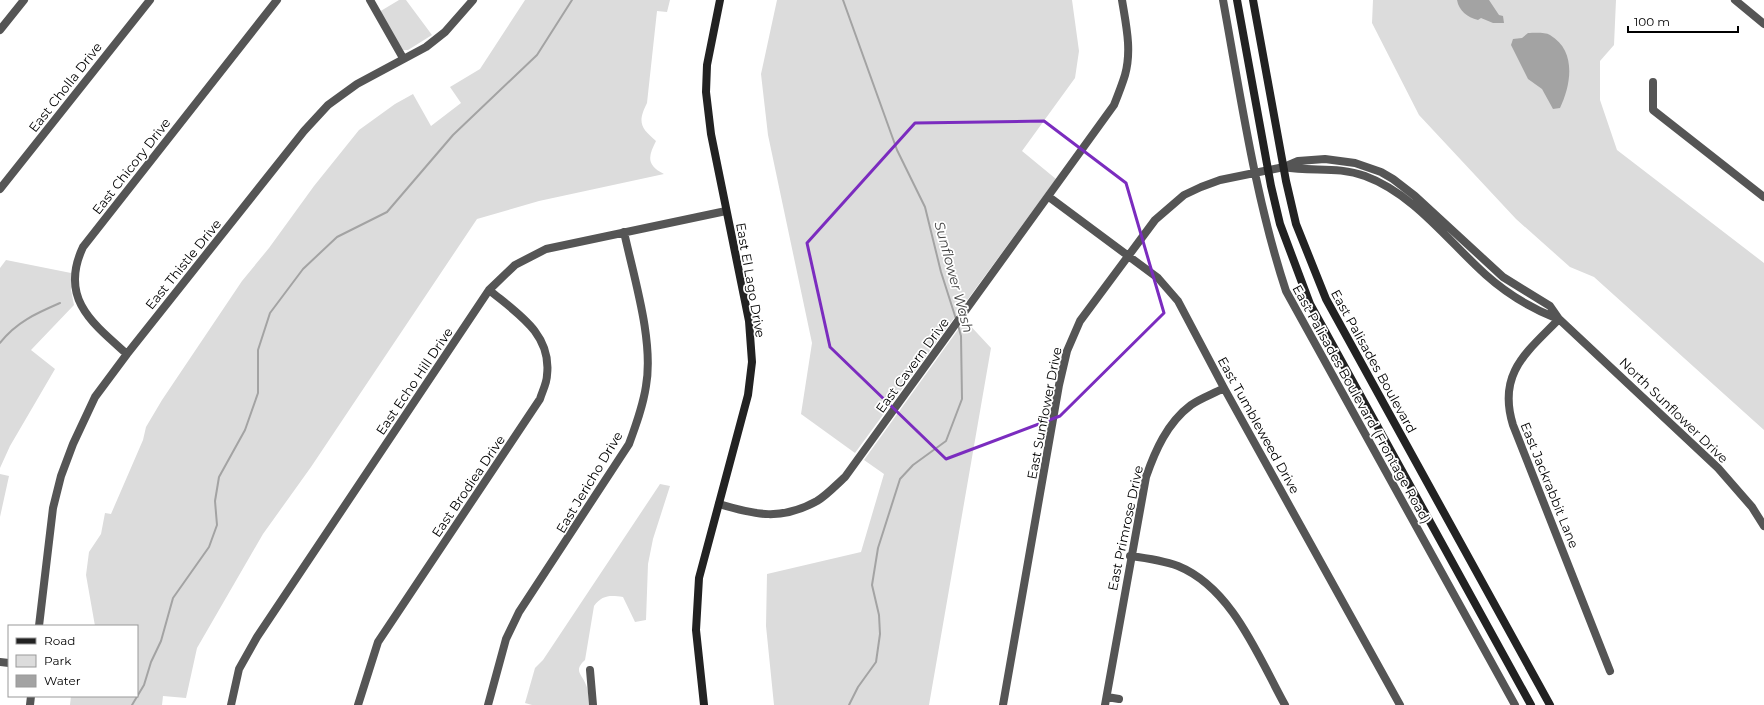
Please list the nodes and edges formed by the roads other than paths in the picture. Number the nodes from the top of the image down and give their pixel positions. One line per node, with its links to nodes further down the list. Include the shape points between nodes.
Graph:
1 (24, 0): 13 (street)
2 (150, 0): 20 (street, East Cholla Drive)
3 (277, 0): 31 (street, East Chicory Drive, via 83,247 78,258 75,272 80,304 94,325)
4 (370, 0): 14 (street)
5 (473, 0): 14 (street, East Thistle Drive, via 445,32 426,47)
6 (720, 0): 24 (street, East El Lago Drive, via 707,65 706,92 711,134)
7 (1122, 0): 22 (street, East Cavern Drive, via 1128,36 1128,55 1125,74 1114,105)
8 (1222, 0): 18 (street, East Palisades Boulevard (Frontage Road))
9 (1237, 0): 17 (street)
10 (1253, 0): 16 (street, East Palisades Boulevard)
11 (1735, 0): 12 (street)
12 (1764, 24)
13 (0, 30)
14 (403, 58): 31 (street, East Thistle Drive, via 357,84 328,105 299,137)
15 (1653, 82): 23 (street, via 1653,110)
16 (1284, 167): 17 (street, East Sunflower Drive); 19 (street, North Sunflower Drive, via 1298,161 1337,160 1355,163 1381,172); 21 (street, North Sunflower Drive, via 1298,170 1346,170 1380,182); 51 (street, East Palisades Boulevard, via 1296,224 1326,299)
17 (1268, 170): 18 (street, East Sunflower Drive); 50 (street, via 1280,224 1310,304)
18 (1254, 173): 27 (street, East Sunflower Drive, via 1220,180 1184,195 1155,220); 49 (street, East Palisades Boulevard (Frontage Road), via 1271,246 1286,291)
19 (1404, 187): 21 (street); 26 (street, North Sunflower Drive)
20 (0, 190)
21 (1399, 194): 28 (street, North Sunflower Drive)
22 (1049, 197): 27 (street, East Tumbleweed Drive); 33 (street, East Cavern Drive, via 845,477 817,500 786,514 753,514)
23 (1764, 197)
24 (726, 211): 25 (street, East Echo Hill Drive); 33 (street, East El Lago Drive, via 749,321 752,362 748,396)
25 (624, 232): 29 (street, East Echo Hill Drive, via 546,249 515,266); 43 (street, East Jericho Drive, via 647,349 646,385 639,416 629,444 519,612 506,638)
26 (1473, 250): 28 (street); 30 (street, North Sunflower Drive, via 1503,278 1550,306)
27 (1130, 255): 32 (street, East Tumbleweed Drive, via 1158,278 1178,301); 46 (street, East Sunflower Drive, via 1080,322 1067,350)
28 (1467, 257): 30 (street, North Sunflower Drive, via 1499,286)
29 (489, 290): 41 (street, East Echo Hill Drive, via 257,637 239,668); 42 (street, East Brodiea Drive, via 528,322 538,334 546,351 548,375 540,399 378,642)
30 (1559, 319): 34 (street, North Sunflower Drive, via 1718,468 1752,507); 38 (street, East Jackrabbit Lane, via 1518,362 1509,390 1510,415)
31 (126, 354): 36 (street, East Thistle Drive, via 95,397 61,476 53,508)
32 (1224, 388): 35 (street, East Primrose Drive, via 1191,405 1172,424 1156,449 1146,477); 48 (street, East Tumbleweed Drive)
33 (719, 504): 45 (street, East El Lago Drive, via 697,594 696,630)
34 (1764, 526)
35 (1130, 556): 40 (street, East Primrose Drive); 47 (street, via 1161,560 1178,566 1192,573 1217,593 1237,617)
36 (39, 625)
37 (590, 670): 44 (street)
38 (1610, 671)
39 (1119, 699): 40 (street)
40 (1106, 701)
41 (231, 705)
42 (358, 705)
43 (488, 705)
44 (594, 705)
45 (704, 705)
46 (1004, 705)
47 (1285, 705)
48 (1400, 705)
49 (1515, 705)
50 (1531, 705)
51 (1550, 705)

